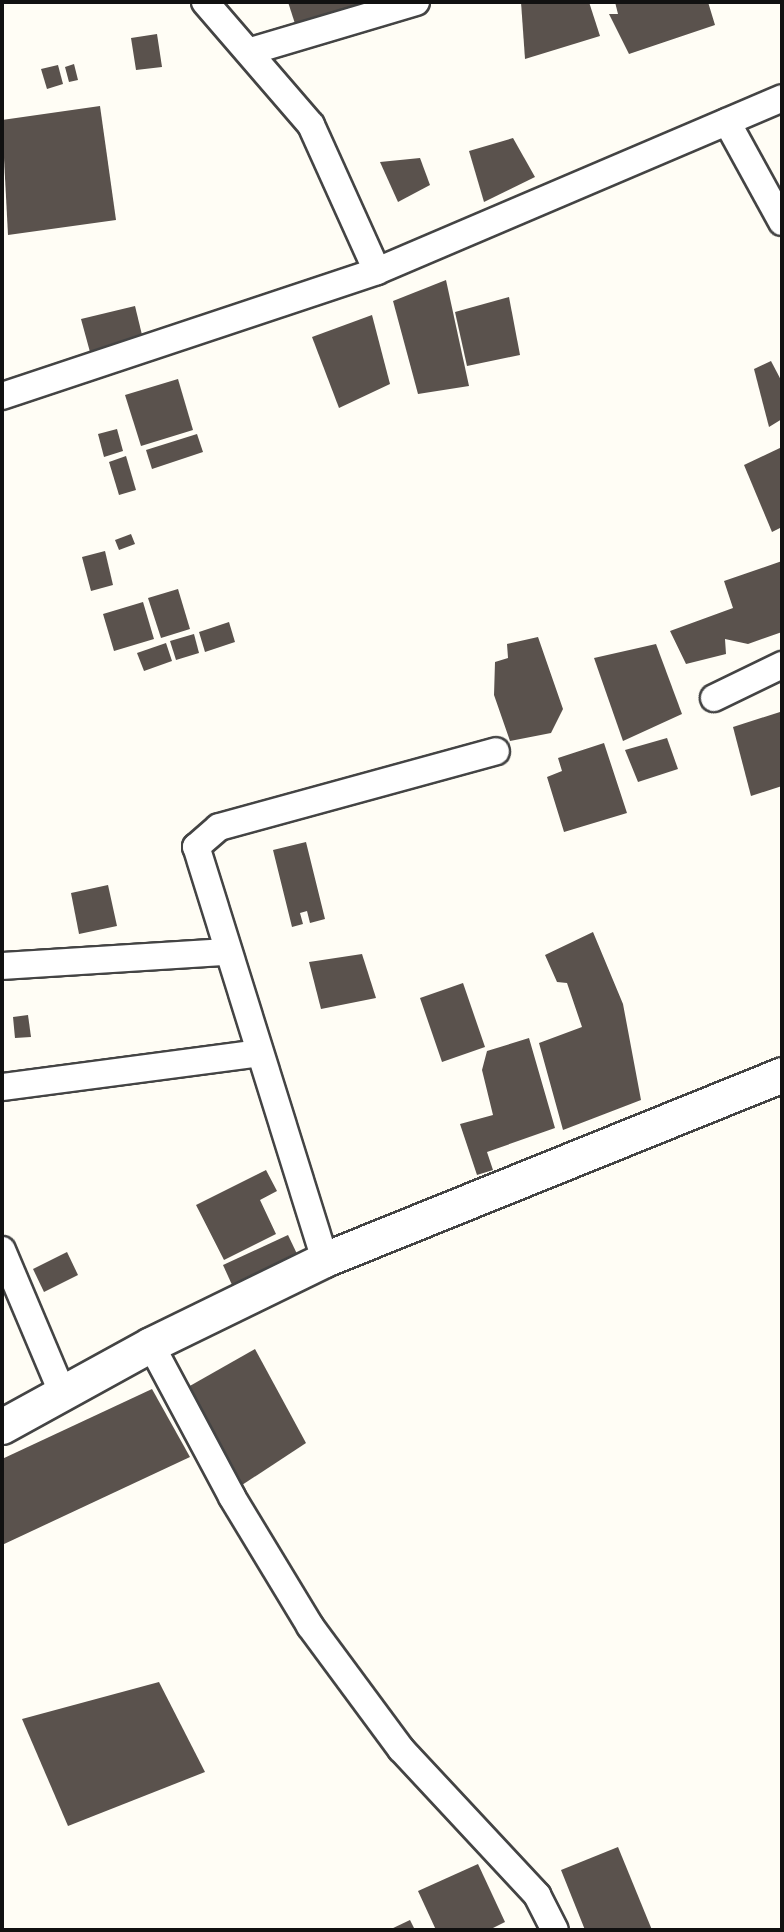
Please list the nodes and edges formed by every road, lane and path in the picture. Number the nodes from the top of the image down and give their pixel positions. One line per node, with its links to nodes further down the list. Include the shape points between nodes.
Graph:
1 (205, 2): 3 (street)
2 (416, 2): 3 (street)
3 (251, 51): 7 (street, via 311,125)
4 (782, 98): 5 (street)
5 (727, 122): 6 (street); 7 (street)
6 (782, 222)
7 (377, 271): 8 (street)
8 (2, 396)
9 (782, 665): 10 (street)
10 (714, 698)
11 (496, 751): 12 (street, via 203,835 196,847 197,862)
12 (226, 952): 13 (street); 14 (street)
13 (2, 966)
14 (259, 1053): 16 (street); 18 (street)
15 (782, 1075): 18 (street)
16 (2, 1087)
17 (2, 1250): 20 (street)
18 (325, 1260): 19 (street)
19 (151, 1345): 20 (street); 22 (street, via 232,1497 310,1626 401,1749 537,1895)
20 (62, 1392): 21 (street)
21 (2, 1427)
22 (555, 1930)

